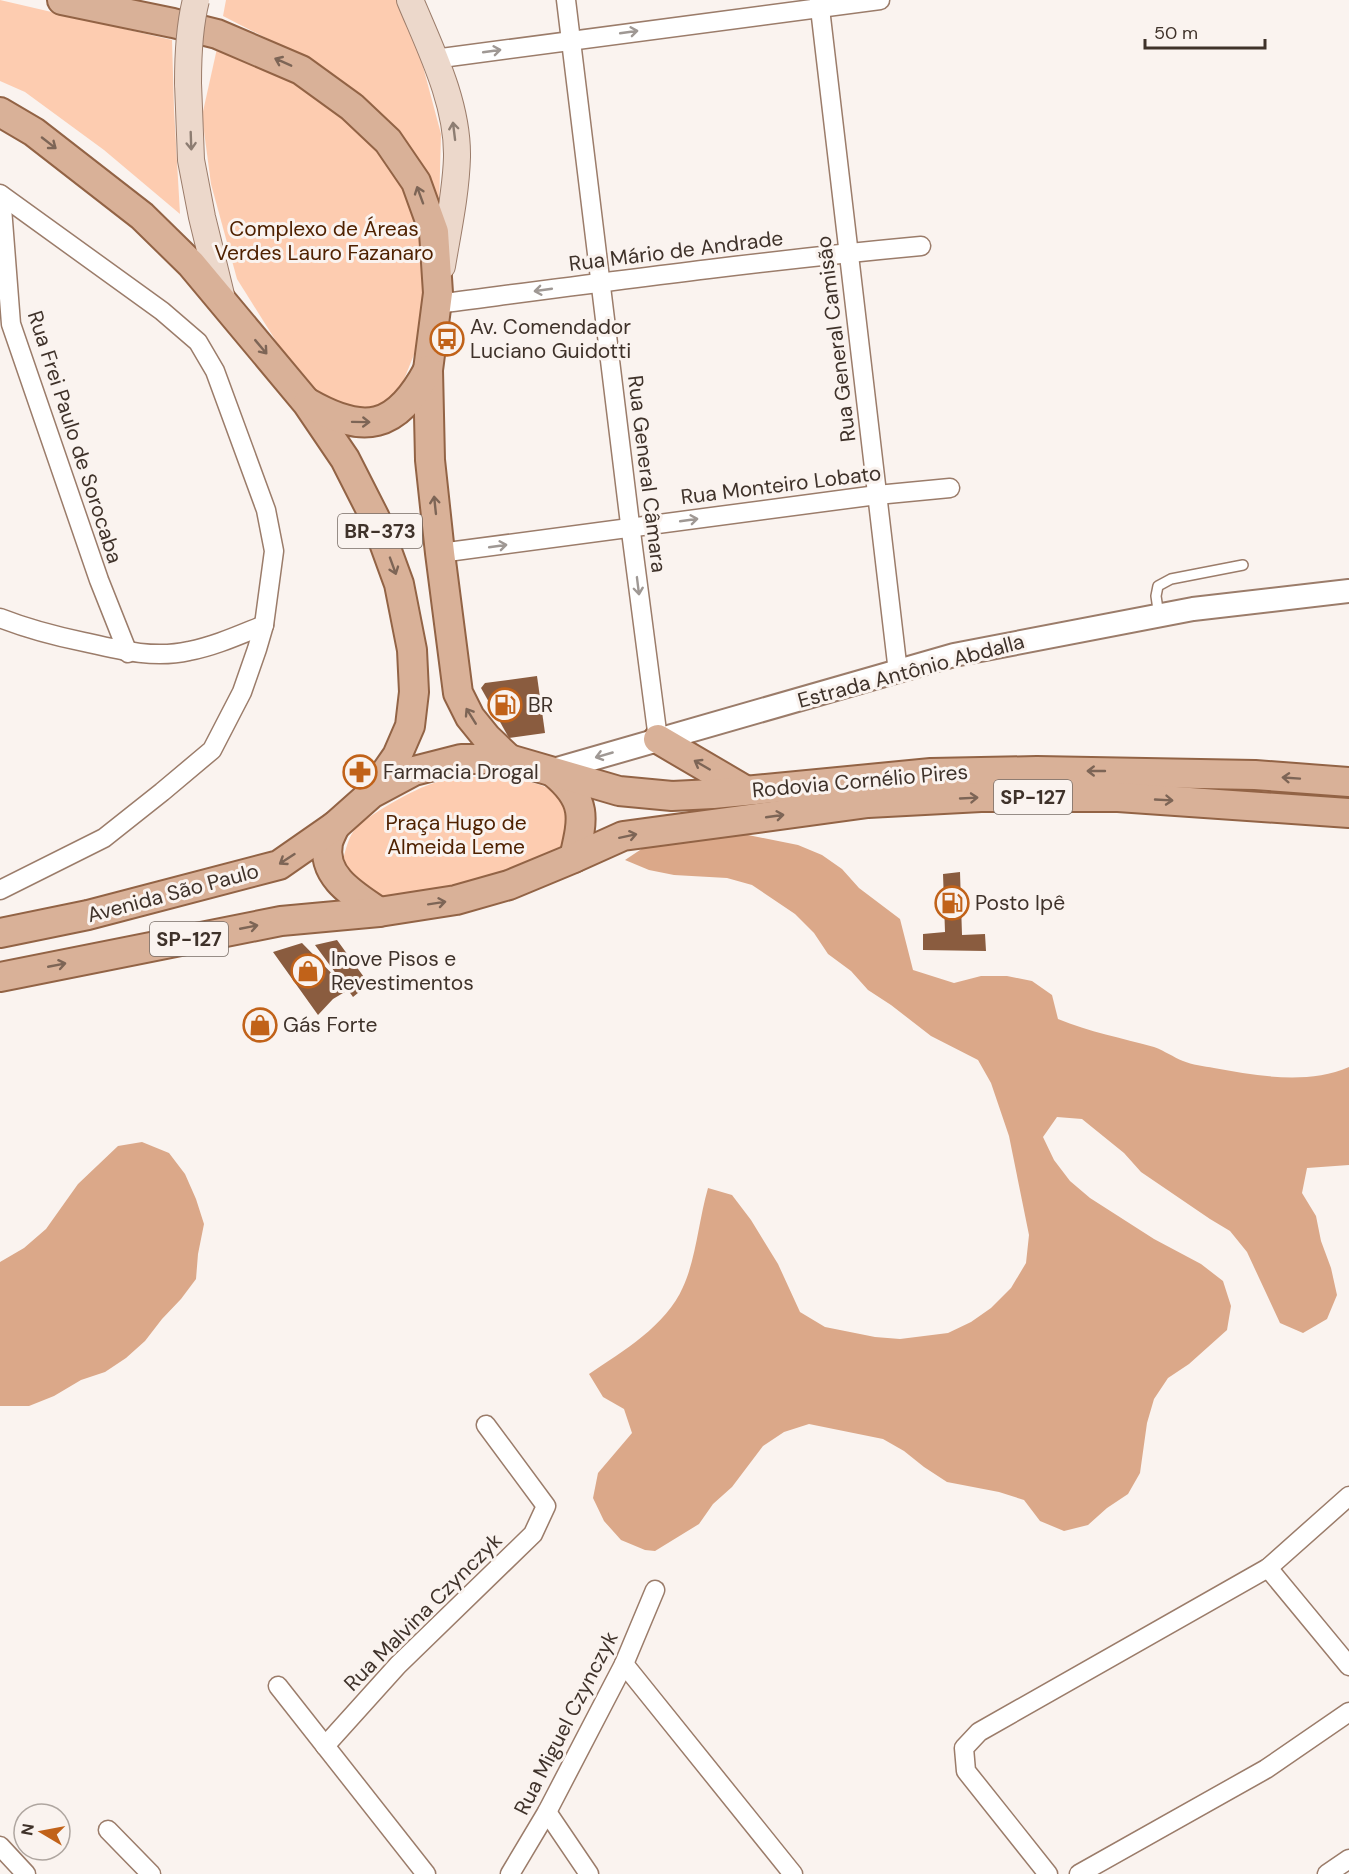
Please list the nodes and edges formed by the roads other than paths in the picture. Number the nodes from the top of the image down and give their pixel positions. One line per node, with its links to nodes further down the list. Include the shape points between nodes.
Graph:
1 (62, 0): 14 (main road, BR-373, one-way to 1, via 434,232 416,182 388,141 352,107 301,70 217,34)
2 (196, 0): 15 (main road, one-way to 15, bridge, via 188,56 191,160)
3 (410, 0): 8 (main road)
4 (566, 0): 7 (street, Rua General Câmara)
5 (880, 0): 6 (street)
6 (820, 4): 7 (street, one-way to 6); 12 (street, Rua General Camisão)
7 (571, 40): 8 (street, one-way to 7); 13 (street, Rua General Câmara)
8 (435, 59): 14 (main road, one-way to 8, via 457,155 451,108)
9 (0, 111): 15 (main road, BR-373, one-way to 15, via 34,132 142,216 191,264)
10 (1, 194): 26 (street, via 162,311 198,342 215,371 266,510 274,551); 29 (street, Rua Frei Paulo de Sorocaba, via 10,324)
11 (921, 246): 12 (street, Rua Mário de Andrade)
12 (849, 252): 13 (street, Rua Mário de Andrade); 19 (street, Rua General Camisão)
13 (600, 282): 14 (street, Rua Mário de Andrade, one-way to 14); 20 (street, Rua General Câmara)
14 (437, 298): 16 (main road, BR-373)
15 (223, 303): 17 (main road, BR-373, one-way to 17)
16 (428, 370): 17 (main road, one-way to 16, via 349,422 369,423 398,410); 21 (main road, BR-373, one-way to 16, via 430,460)
17 (307, 403): 36 (main road, BR-373, one-way to 36, via 345,459 375,518 399,584 412,650 414,692 410,726 397,756)
18 (950, 488): 19 (street, Rua Monteiro Lobato)
19 (877, 495): 20 (street, Rua Monteiro Lobato, one-way to 19); 30 (street, Rua General Camisão)
20 (631, 528): 21 (street, Rua Monteiro Lobato, one-way to 20); 31 (street, Rua General Câmara, one-way to 31)
21 (440, 553): 32 (main road, BR-373, one-way to 21, via 470,717 458,693)
22 (1243, 565): 24 (lane, via 1171,579 1158,586)
23 (1349, 591): 24 (street, Estrada Antônio Abdalla)
24 (1158, 615): 30 (street, Estrada Antônio Abdalla, via 954,655)
25 (0, 618): 27 (street)
26 (264, 625): 29 (street, via 189,652); 40 (street, via 242,692 212,750 104,838)
27 (29, 630): 28 (street); 29 (street)
28 (0, 633)
29 (128, 652)
30 (898, 672): 31 (street, Estrada Antônio Abdalla)
31 (658, 739): 33 (street, Estrada Antônio Abdalla, one-way to 33); 35 (main road, one-way to 31)
32 (509, 759): 33 (main road, SP-127); 36 (main road, SP-127, via 461,759 414,771)
33 (552, 772): 35 (main road, Rodovia Cornélio Pires / SP-127, via 619,791 672,795); 39 (main road, via 569,784 577,799 581,815)
34 (1349, 782): 35 (main road, Rodovia Cornélio Pires / SP-127, one-way to 35, via 1255,775 1036,771 931,773)
35 (745, 790)
36 (371, 794): 38 (main road, SP-127)
37 (1349, 813): 39 (main road, Rodovia Cornélio Pires / SP-127, one-way to 37, via 623,836 868,803 981,797 1118,797)
38 (335, 826): 41 (main road, via 327,844 328,863 350,893); 42 (main road, Avenida São Paulo / SP-127, one-way to 42, via 279,865 88,915)
39 (574, 858): 41 (main road, SP-127, one-way to 39, via 456,900 509,885)
40 (0, 890)
41 (379, 912): 43 (main road, Avenida São Paulo / SP-127, one-way to 41, via 281,921)
42 (0, 933)
43 (0, 977)
44 (486, 1425): 52 (street, Rua Malvina Czynczyk, via 546,1506 533,1534 398,1665)
45 (1349, 1496): 46 (street)
46 (1269, 1569): 49 (street); 63 (street, via 979,1732 964,1748 966,1771)
47 (655, 1590): 48 (street, Rua Miguel Czynczyk)
48 (624, 1664): 53 (street, Rua Miguel Czynczyk); 62 (street)
49 (1349, 1666)
50 (278, 1686): 52 (street)
51 (1349, 1712): 64 (street, via 1266,1770)
52 (325, 1746): 59 (street)
53 (547, 1812): 60 (street, Rua Miguel Czynczyk); 61 (street)
54 (108, 1830): 58 (street)
55 (0, 1846): 57 (street)
56 (1349, 1859): 65 (street)
57 (26, 1874)
58 (151, 1874)
59 (426, 1874)
60 (510, 1874)
61 (589, 1874)
62 (793, 1874)
63 (1047, 1874)
64 (1079, 1874)
65 (1327, 1874)

